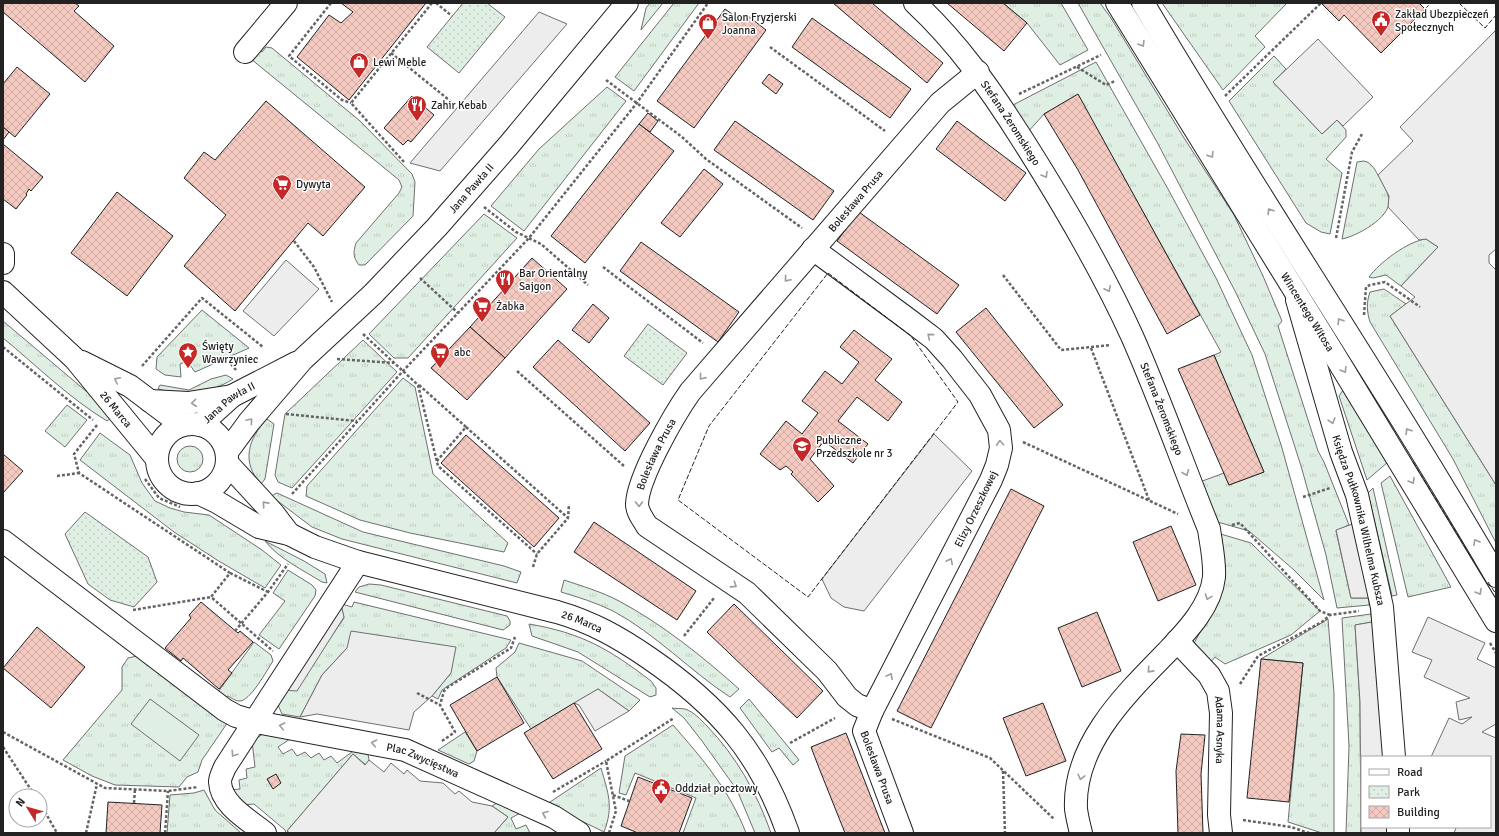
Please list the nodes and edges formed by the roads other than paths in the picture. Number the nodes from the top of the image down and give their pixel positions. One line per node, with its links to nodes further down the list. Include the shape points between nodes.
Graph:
1 (286, 3): 6 (street)
2 (627, 3): 14 (street, Jana Pawła II, via 437,227 374,294)
3 (915, 3): 7 (street, Stefana Żeromskiego, via 939,26)
4 (1117, 3): 11 (street, Wincentego Witosa, one-way to 11)
5 (1143, 3): 24 (street, Wincentego Witosa, one-way to 5, via 1350,337 1214,123)
6 (245, 52)
7 (978, 72): 8 (street, Bolesława Prusa, via 940,103); 26 (street, Stefana Żeromskiego, one-way to 26, via 1045,175 1132,336 1209,529 1214,578 1207,601)
8 (816, 245): 27 (street, Elizy Orzeszkowej, one-way to 8, via 991,480 1001,448 999,430 980,395 934,339); 27 (street, Bolesława Prusa, one-way to 27, via 720,355 672,418 642,482 637,504 647,526 747,594 803,646 827,671 846,697)
9 (3, 254): 10 (street)
10 (3, 263)
11 (1294, 289): 25 (street, Wincentego Witosa, one-way to 25); 29 (street, Księdza Pułkownika Wilhelma Kubsza, one-way to 29, via 1341,452 1357,495 1382,608)
12 (3, 292): 13 (street, 26 Marca)
13 (75, 359): 16 (street, 26 Marca, one-way to 13, via 130,386); 19 (street, 26 Marca)
14 (302, 360): 15 (street, Jana Pawła II); 18 (street, Jana Pawła II, one-way to 14, via 249,422)
15 (232, 396): 16 (street, one-way to 16, via 188,403); 17 (street, Jana Pawła II)
16 (150, 400): 17 (street, 26 Marca)
17 (191, 425): 18 (street, via 207,427 217,434 224,444); 19 (street, via 167,434 161,442)
18 (227, 457): 20 (street, via 221,478 214,486); 21 (street, 26 Marca, one-way to 18)
19 (157, 459): 20 (street, via 159,471 170,486 186,493)
20 (198, 493): 21 (street, 26 Marca, via 258,527)
21 (289, 534): 23 (street, 26 Marca, via 315,547)
22 (3, 541): 28 (street, Plac Zwycięstwa, via 225,710)
23 (358, 562): 28 (street); 32 (street, 26 Marca, via 573,616 619,638 694,691 736,733 764,776)
24 (1496, 576)
25 (1496, 621)
26 (1177, 642): 34 (street, Stefana Żeromskiego, one-way to 34, via 1107,718 1091,746 1080,778 1076,809); 35 (street, Adama Asnyka, via 1209,675 1218,691 1221,713)
27 (865, 708): 33 (street, Bolesława Prusa, via 864,731)
28 (256, 722): 30 (street, one-way to 30, via 225,767 220,781 222,794 228,802); 31 (street, Plac Zwycięstwa, one-way to 28, via 554,817 405,750)
29 (1394, 756)
30 (265, 833)
31 (579, 833)
32 (788, 833)
33 (902, 833)
34 (1081, 833)
35 (1221, 833)

